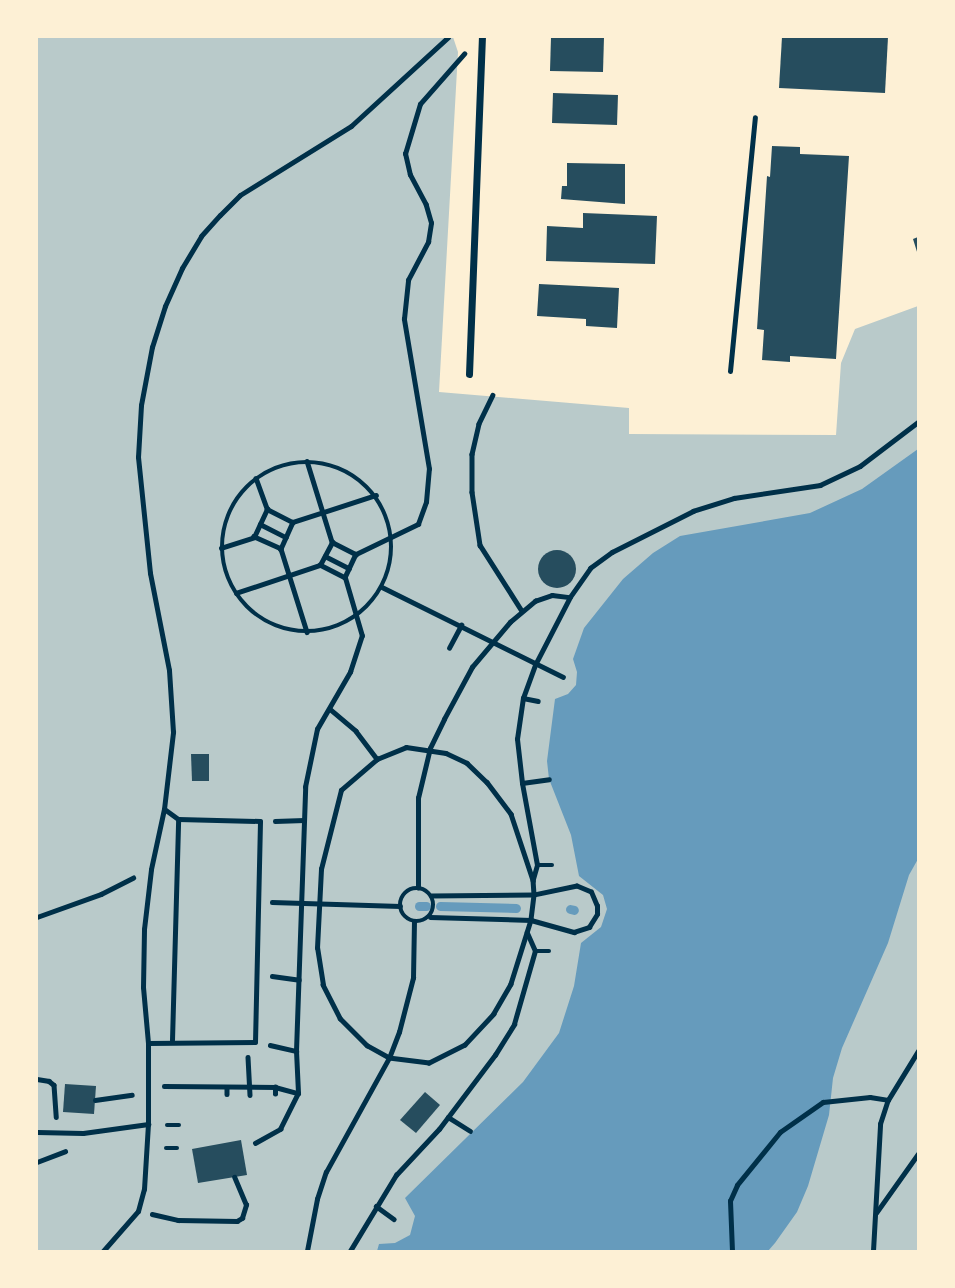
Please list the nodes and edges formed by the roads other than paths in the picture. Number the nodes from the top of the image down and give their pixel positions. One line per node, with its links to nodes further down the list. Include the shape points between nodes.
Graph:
1 (448, 37): 6 (lane, via 351,126 240,195 201,236 165,306 141,405 138,457 143,522 172,702)
2 (482, 37): 5 (street)
3 (755, 117): 4 (lane)
4 (730, 371)
5 (469, 374)
6 (164, 810): 7 (lane); 9 (lane, via 144,929)
7 (178, 819): 8 (lane); 8 (lane, via 260,821 257,974 251,1042)
8 (173, 1040): 9 (lane)
9 (148, 1043): 10 (lane)
10 (148, 1124): 11 (lane, via 83,1133); 12 (lane, via 138,1211)
11 (37, 1132)
12 (103, 1251)

